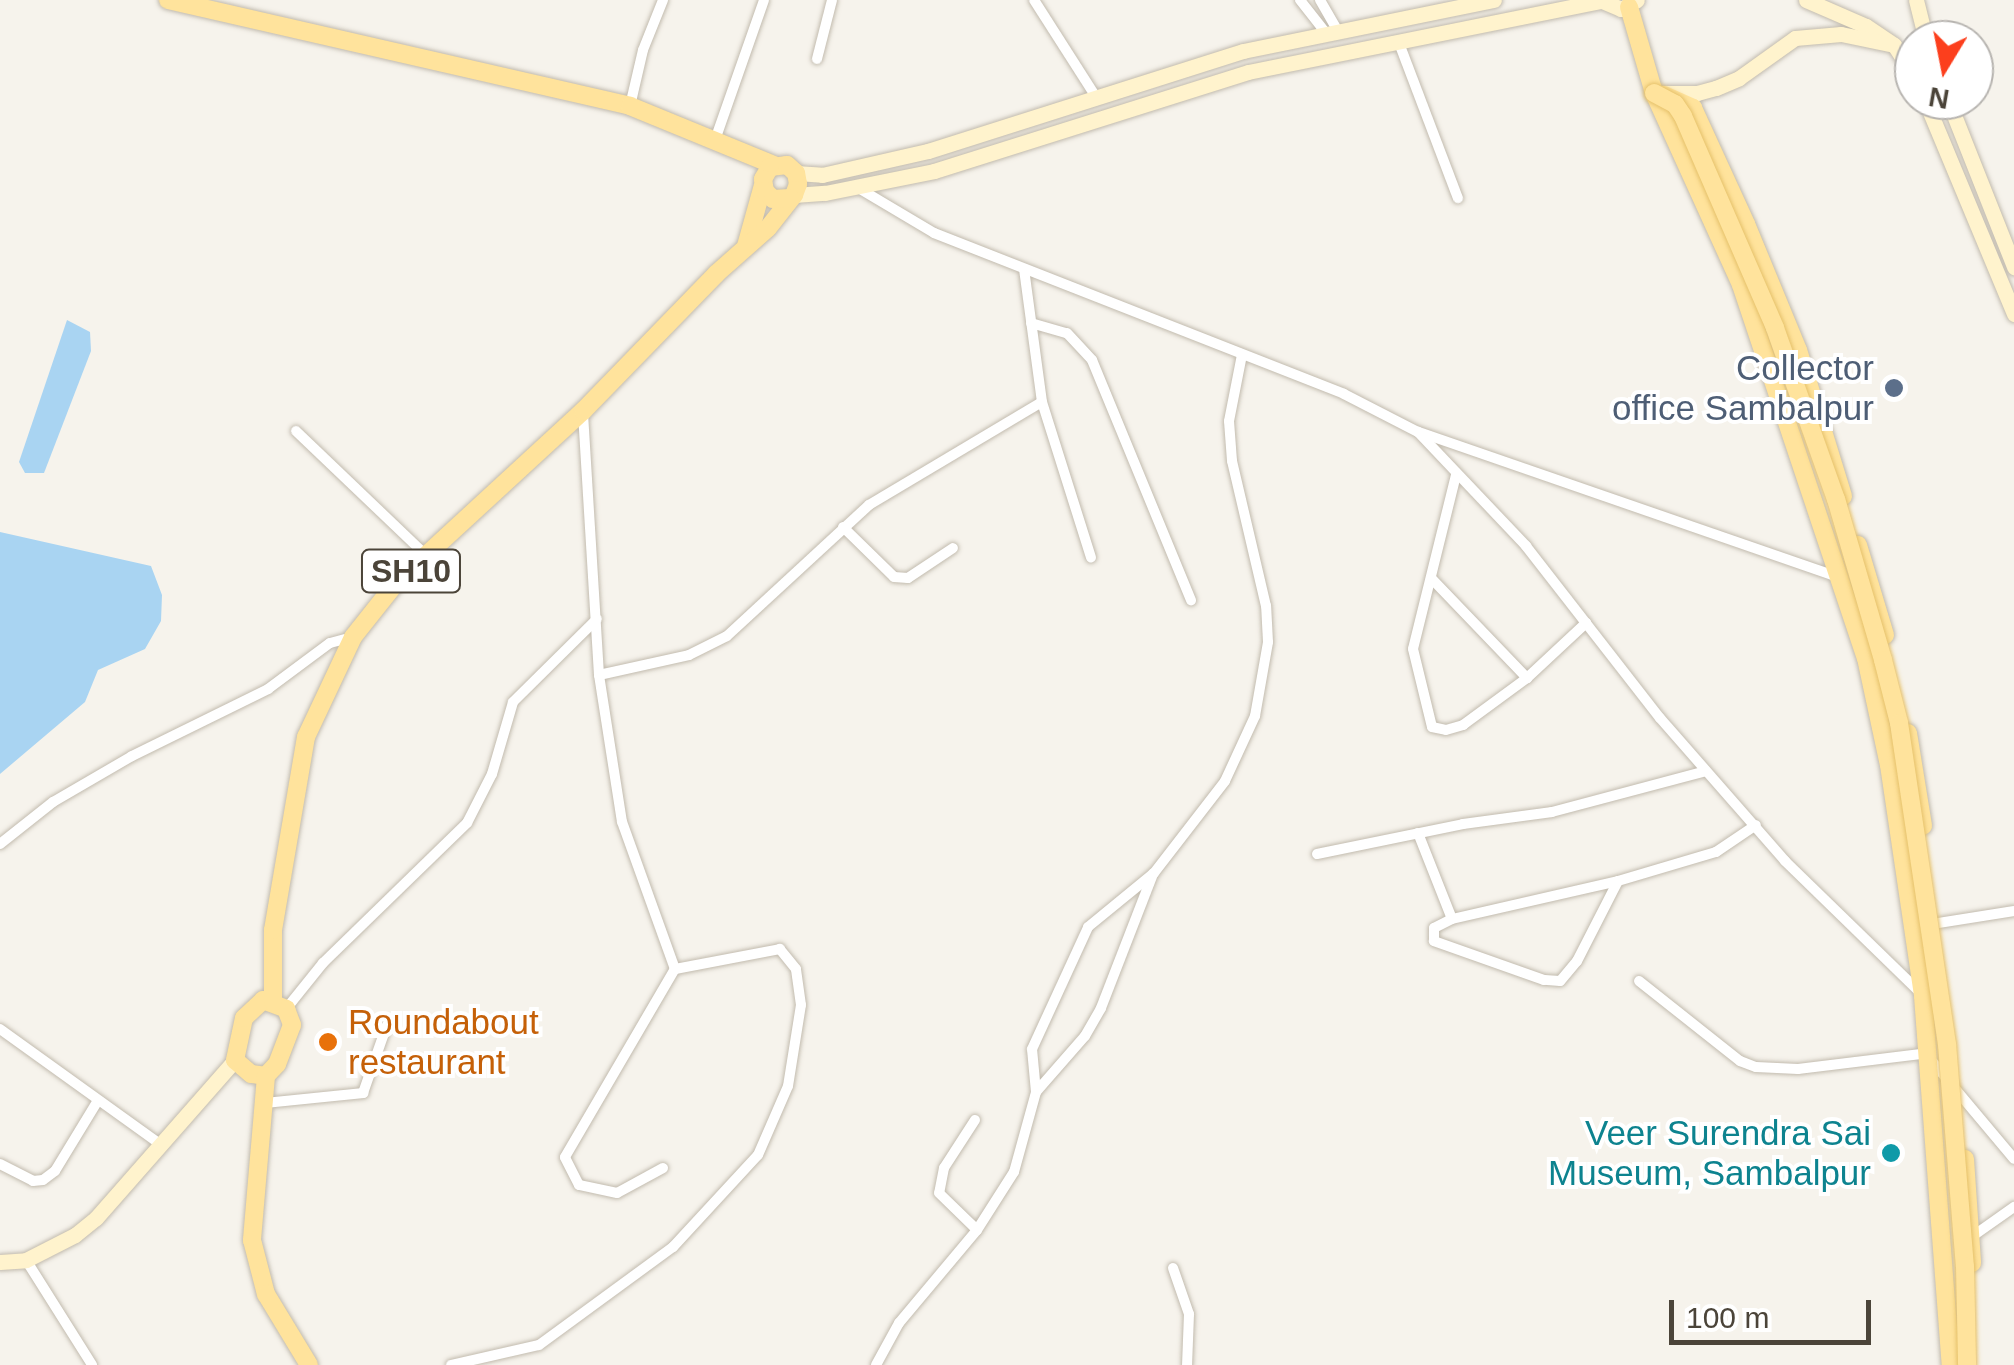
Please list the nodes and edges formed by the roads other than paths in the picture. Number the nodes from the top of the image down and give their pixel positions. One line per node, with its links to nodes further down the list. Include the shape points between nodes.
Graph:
1 (168, 0): 19 (main road)
2 (764, 0): 22 (street)
3 (832, 0): 16 (street)
4 (1034, 0): 18 (street)
5 (1300, 0): 13 (street)
6 (1320, 0): 13 (street)
7 (1494, 0): 12 (main road)
8 (1806, 0): 15 (main road)
9 (1601, 1): 11 (main road, via 1614,9); 14 (main road)
10 (658, 2): 19 (street)
11 (1633, 4): 17 (main road)
12 (1438, 5): 13 (main road)
13 (1332, 32): 18 (main road, via 1243,51)
14 (1399, 43): 26 (main road, via 1248,72 934,170); 28 (street)
15 (1894, 45): 17 (main road, via 1841,34 1795,38 1716,88)
16 (817, 59)
17 (1654, 93): 45 (main road, via 1741,286); 46 (main road, via 1693,108 1746,224 1798,350); 95 (main road, bridge, via 1683,116 1776,328 1836,499 1891,692 1947,1044)
18 (1096, 97): 23 (main road, via 928,151)
19 (630, 106): 22 (main road)
20 (1933, 120): 32 (main road)
21 (1956, 120): 30 (main road)
22 (715, 140): 25 (main road)
23 (850, 168): 24 (main road); 26 (street)
24 (796, 173): 25 (main road, via 787,165); 27 (main road)
25 (767, 176): 27 (main road, via 773,199); 29 (main road, SH10)
26 (854, 186): 27 (main road); 31 (street, via 934,233)
27 (792, 196): 29 (main road, SH10)
28 (1458, 198)
29 (745, 246): 36 (main road, SH10)
30 (2014, 267)
31 (1024, 269): 33 (street); 34 (street)
32 (2014, 314)
33 (1031, 323): 35 (street); 47 (street, via 1067,333 1092,360)
34 (1242, 355): 38 (street, via 1344,394); 58 (street, via 1228,421 1268,642 1255,716 1226,780)
35 (1042, 402): 40 (street, via 870,504); 43 (street)
36 (584, 411): 42 (main road, SH10); 48 (street)
37 (296, 432): 42 (street)
38 (1418, 432): 39 (street); 45 (street)
39 (1456, 475): 44 (street); 49 (street, via 1526,546)
40 (843, 527): 41 (street, via 894,577 908,578); 51 (street, via 727,636 688,655)
41 (953, 548)
42 (428, 556): 50 (main road, SH10, via 396,583)
43 (1092, 557)
44 (1431, 578): 52 (street); 52 (street, via 1414,649 1432,728 1463,725)
45 (1842, 578): 46 (street); 63 (main road, via 1889,765)
46 (1871, 586): 62 (main road, via 1913,757)
47 (1191, 600)
48 (597, 619): 51 (street); 67 (street, via 513,702 492,774 467,823)
49 (1586, 624): 52 (street); 53 (street)
50 (353, 637): 56 (street, via 330,643 268,690 85,784); 67 (main road, SH10, via 306,737 273,930)
51 (599, 675): 64 (street, via 622,822)
52 (1527, 678)
53 (1706, 771): 54 (street); 55 (street, via 1552,812)
54 (1756, 825): 59 (street, via 1716,852); 66 (street, via 1872,951)
55 (1418, 833): 57 (street); 61 (street)
56 (0, 844)
57 (1317, 854)
58 (1154, 874): 73 (street, via 1101,1008); 73 (street, via 1088,927 1032,1049)
59 (1618, 881): 61 (street); 61 (street, via 1560,982 1434,941 1434,928)
60 (2014, 911): 62 (street)
61 (1452, 919)
62 (1937, 924): 63 (street); 74 (main road)
63 (1913, 926): 66 (main road)
64 (675, 969): 81 (street, via 565,1157 579,1186 617,1193); 91 (street, via 768,948 780,950 796,969 801,1005 788,1086 758,1155 672,1247 539,1344)
65 (1638, 980): 70 (street, via 1756,1068)
66 (1923, 996): 70 (main road)
67 (280, 1006): 71 (main road, via 264,1000 244,1018); 72 (main road, SH10, via 292,1034)
68 (387, 1026): 76 (street, via 363,1093)
69 (0, 1029): 75 (street)
70 (1930, 1056): 74 (street); 85 (main road)
71 (235, 1060): 72 (main road, via 251,1074); 78 (main road)
72 (266, 1076): 76 (main road, SH10)
73 (1036, 1092): 83 (street, via 1014,1172)
74 (1960, 1094): 79 (street); 84 (main road)
75 (97, 1102): 78 (street); 80 (street, via 43,1180)
76 (264, 1103): 90 (main road, SH10, via 252,1210 258,1272)
77 (975, 1120): 83 (street, via 944,1168 939,1193)
78 (160, 1144): 86 (main road, via 96,1218)
79 (2014, 1159)
80 (0, 1164)
81 (663, 1168)
82 (2014, 1207): 84 (street)
83 (977, 1230): 92 (street, via 899,1323)
84 (1972, 1237): 85 (street); 96 (main road)
85 (1944, 1248): 94 (main road)
86 (26, 1260): 87 (main road); 89 (street)
87 (0, 1262)
88 (1173, 1268): 93 (street, via 1188,1314)
89 (92, 1365)
90 (309, 1365)
91 (450, 1365)
92 (876, 1365)
93 (1188, 1365)
94 (1950, 1365)
95 (1967, 1365)
96 (1975, 1365)

